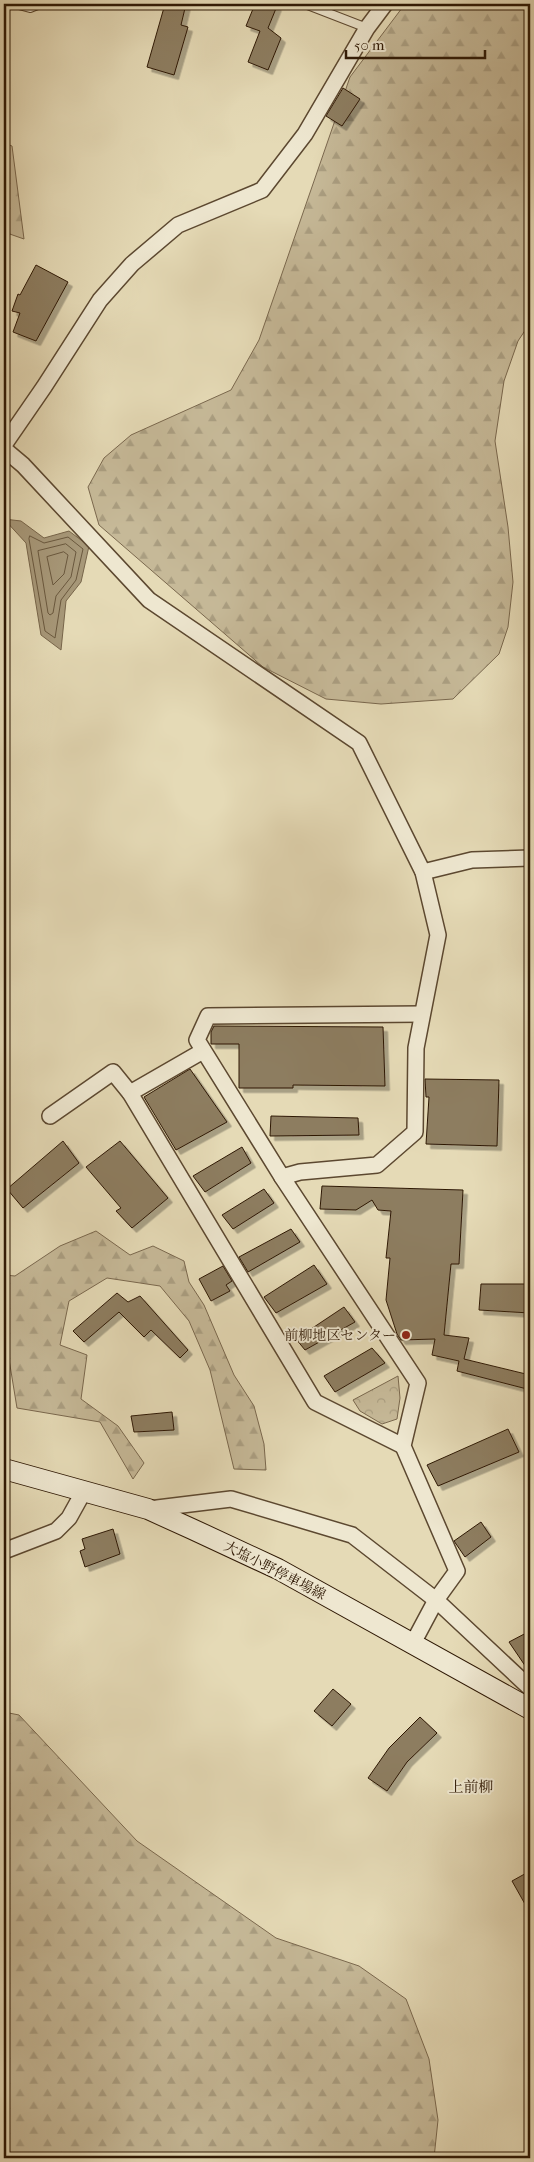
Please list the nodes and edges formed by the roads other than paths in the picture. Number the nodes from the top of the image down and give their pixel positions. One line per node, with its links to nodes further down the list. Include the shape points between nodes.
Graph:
1 (15, 4): 2 (lane, via 30,8)
2 (40, 4)
3 (305, 4): 5 (lane)
4 (385, 4): 5 (street)
5 (367, 28): 6 (street, via 305,134 262,190 178,225 132,264 100,300)
6 (4, 445)
7 (4, 449): 9 (street, via 23,465 150,600 359,743)
8 (530, 858): 9 (street, via 472,860)
9 (423, 872): 10 (street, via 438,935)
10 (422, 1014): 11 (street, via 208,1016 197,1040); 14 (street, via 416,1048 415,1132 377,1165 300,1172)
11 (203, 1051): 12 (street); 14 (street)
12 (130, 1093): 13 (street, via 113,1072); 15 (street, via 314,1402)
13 (50, 1116)
14 (282, 1177): 15 (street, via 418,1383)
15 (403, 1446): 20 (street, via 457,1571)
16 (4, 1469): 17 (main road, 大塩小野停車場線)
17 (84, 1491): 18 (main road, 大塩小野停車場線); 19 (street, via 69,1518 56,1531)
18 (148, 1510): 20 (street, via 231,1499 352,1535); 21 (main road, 大塩小野停車場線, via 278,1569)
19 (4, 1551)
20 (436, 1600): 21 (street); 22 (street)
21 (412, 1645): 23 (main road, 大塩小野停車場線)
22 (530, 1688)
23 (530, 1709)

